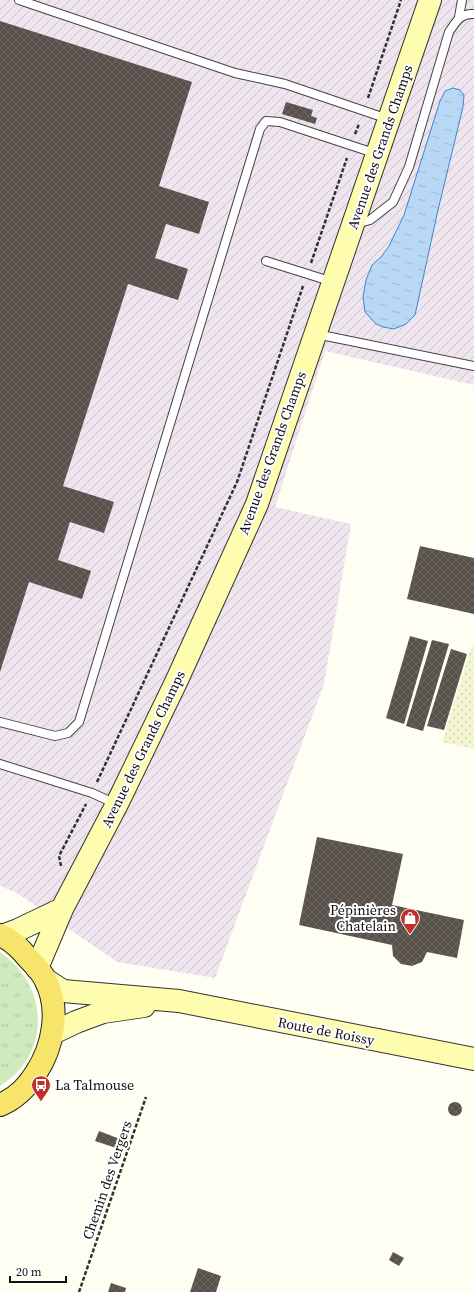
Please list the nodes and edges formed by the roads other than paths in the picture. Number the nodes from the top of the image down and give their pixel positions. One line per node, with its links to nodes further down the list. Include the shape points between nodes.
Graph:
1 (19, 0): 6 (lane, via 235,73 285,84)
2 (430, 0): 6 (main road, Avenue des Grands Champs)
3 (462, 0): 5 (lane)
4 (474, 14): 5 (lane, via 467,13)
5 (459, 18): 8 (lane, via 450,32 409,167 393,202 370,220)
6 (389, 119): 7 (main road, Avenue des Grands Champs)
7 (377, 154): 8 (main road, Avenue des Grands Champs); 13 (lane, via 280,122 266,121 260,129 78,722 68,733 55,736)
8 (354, 225): 10 (main road, Avenue des Grands Champs)
9 (266, 261): 10 (lane)
10 (334, 282): 11 (main road, Avenue des Grands Champs)
11 (316, 334): 12 (lane); 15 (main road, Avenue des Grands Champs, via 257,504)
12 (474, 366)
13 (0, 722)
14 (0, 764): 15 (lane, via 92,792)
15 (117, 804): 16 (main road, Avenue des Grands Champs)
16 (62, 909): 17 (main road, via 18,930); 18 (main road, Avenue des Grands Champs)
17 (1, 935): 18 (main road, via 17,945)
18 (41, 974): 19 (main road, via 63,991); 20 (main road, via 53,1014)
19 (179, 1001): 20 (main road, via 103,1012); 21 (main road, Route de Roissy)
20 (53, 1033): 22 (main road, via 44,1061 29,1084)
21 (474, 1059)
22 (0, 1105)

